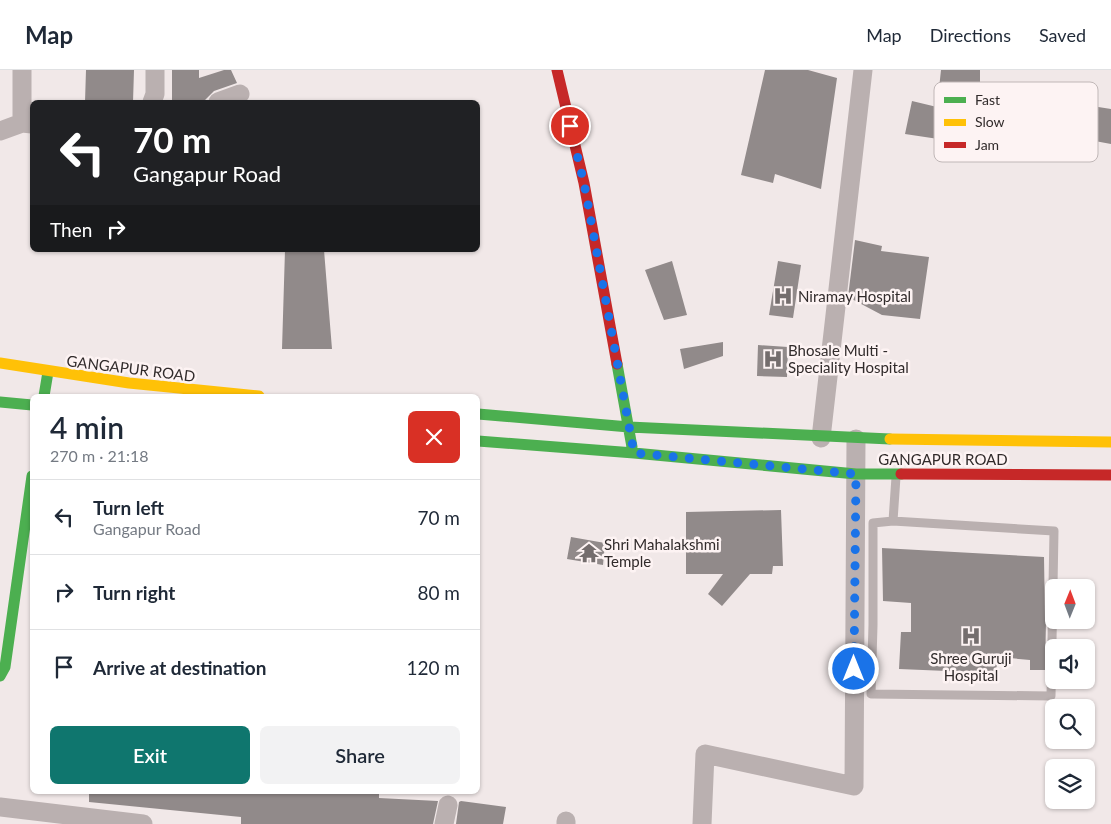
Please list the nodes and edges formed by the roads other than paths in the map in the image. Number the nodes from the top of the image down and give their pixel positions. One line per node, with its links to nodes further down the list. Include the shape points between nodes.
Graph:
1 (22, 70): 8 (street)
2 (155, 70): 6 (street)
3 (557, 70): 17 (main road, via 584,183)
4 (860, 71): 18 (street)
5 (240, 94): 7 (street)
6 (153, 100)
7 (224, 100)
8 (27, 123): 9 (street)
9 (0, 131)
10 (0, 363): 11 (main road, GANGAPUR ROAD)
11 (48, 372): 12 (main road); 13 (main road, GANGAPUR ROAD)
12 (44, 394)
13 (236, 394)
14 (0, 402): 15 (main road)
15 (30, 405)
16 (480, 414): 17 (main road, GANGAPUR ROAD)
17 (628, 427): 18 (main road, GANGAPUR ROAD); 22 (main road)
18 (821, 438): 19 (main road, GANGAPUR ROAD)
19 (856, 440): 21 (main road, GANGAPUR ROAD); 23 (street)
20 (480, 441): 22 (main road, GANGAPUR ROAD)
21 (1111, 442)
22 (634, 453): 23 (main road, GANGAPUR ROAD)
23 (856, 474): 24 (main road, GANGAPUR ROAD); 34 (street, via 854,786 705,754)
24 (896, 474): 25 (main road, GANGAPUR ROAD); 27 (lane)
25 (1111, 475)
26 (30, 490): 28 (main road, via 4,667)
27 (893, 521): 27 (lane, via 1054,531 1051,696 871,694 873,523)
28 (0, 676)
29 (448, 805): 33 (street)
30 (0, 806): 31 (street)
31 (81, 820): 32 (street)
32 (143, 824)
33 (444, 824)
34 (702, 824)

